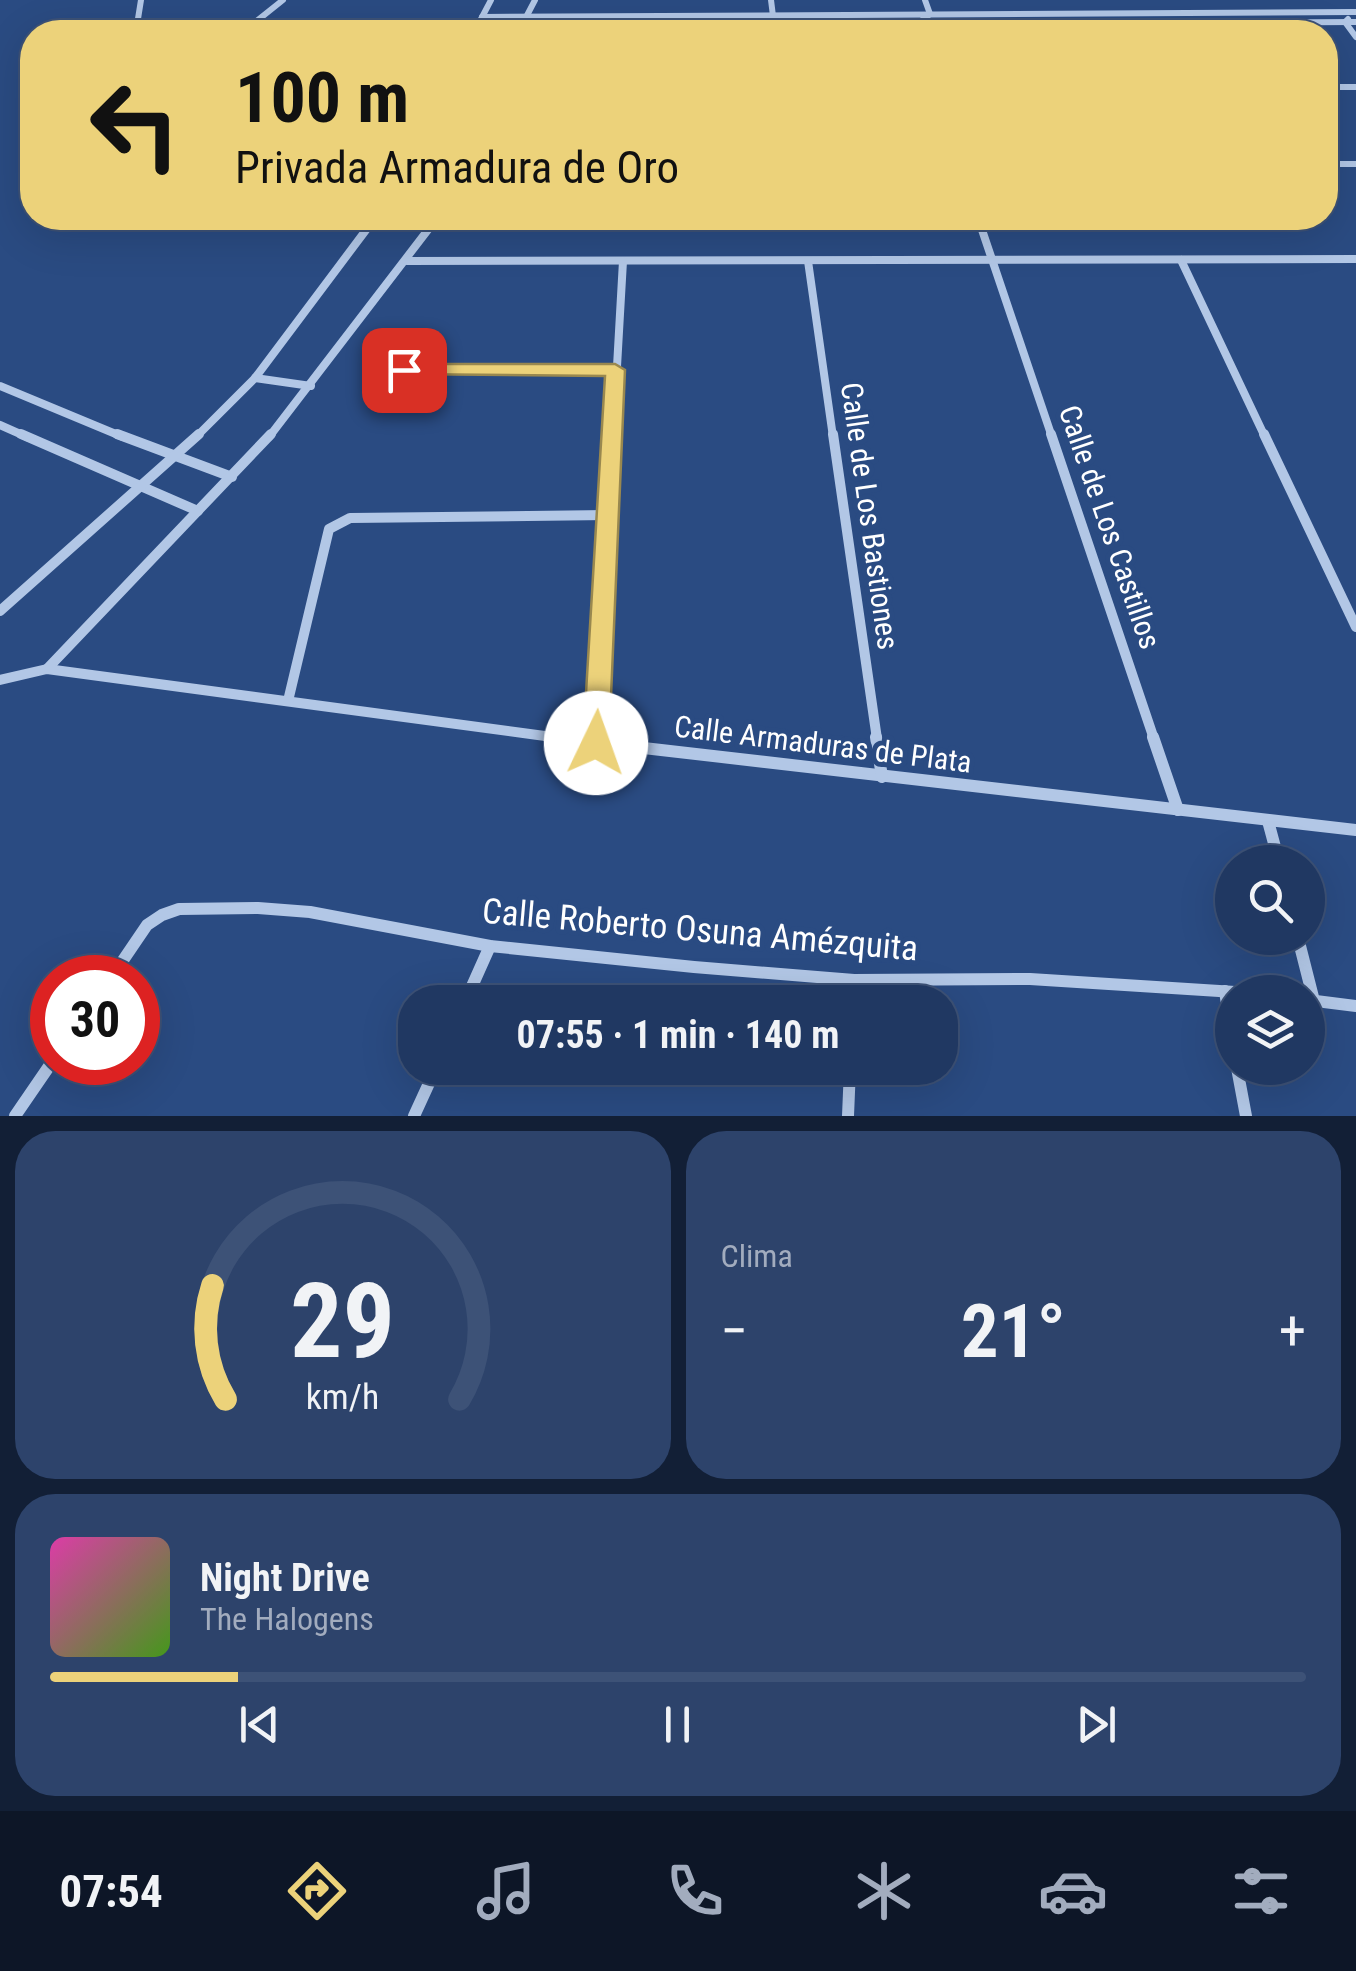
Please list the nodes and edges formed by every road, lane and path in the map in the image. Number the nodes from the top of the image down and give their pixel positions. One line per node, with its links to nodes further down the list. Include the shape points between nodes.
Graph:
1 (283, 0): 16 (street)
2 (491, 0): 15 (street)
3 (534, 0): 14 (street)
4 (771, 0): 13 (street)
5 (925, 0): 11 (street)
6 (1067, 0): 12 (street)
7 (1209, 0): 10 (street)
8 (1347, 0): 9 (street)
9 (1356, 12): 10 (street); 20 (street)
10 (1219, 13): 12 (street)
11 (930, 14): 12 (street); 13 (street); 18 (street)
12 (1074, 14)
13 (773, 16): 14 (street)
14 (526, 17): 15 (street); 17 (street)
15 (482, 18)
16 (258, 20)
17 (524, 20)
18 (925, 20)
19 (1338, 22): 20 (street)
20 (1344, 22): 21 (street); 22 (street)
21 (1356, 22)
22 (1356, 37)
23 (366, 230): 34 (street)
24 (429, 230): 29 (street)
25 (982, 230): 31 (street, Calle de Los Castillos)
26 (1356, 259): 28 (street)
27 (622, 260): 29 (street); 30 (street); 33 (street)
28 (1181, 260): 31 (street); 44 (street)
29 (407, 261): 36 (street)
30 (808, 261): 31 (street); 49 (street, Calle de Los Bastiones)
31 (992, 261): 50 (street, Calle de Los Castillos)
32 (369, 370): 33 (street)
33 (615, 370): 42 (street)
34 (254, 378): 36 (street); 38 (street)
35 (0, 386): 38 (street)
36 (312, 386): 39 (street)
37 (0, 425): 40 (street)
38 (176, 456): 39 (street); 40 (street)
39 (232, 477): 41 (street)
40 (139, 488): 41 (street); 43 (street)
41 (198, 511): 45 (street)
42 (608, 514): 47 (street, via 337,522); 48 (street)
43 (0, 611)
44 (1356, 627)
45 (47, 669): 46 (street); 47 (street, Calle Armaduras de Plata)
46 (0, 680)
47 (288, 701): 48 (street, Calle Armaduras de Plata)
48 (596, 743): 49 (street, Calle Armaduras de Plata)
49 (882, 777): 50 (street, Calle Armaduras de Plata)
50 (1178, 810): 51 (street, Calle Armaduras de Plata)
51 (1268, 821): 52 (street, Calle Armaduras de Plata); 53 (street)
52 (1356, 830)
53 (1274, 845)
54 (490, 946): 55 (street, Calle Roberto Osuna Amézquita, via 310,912 178,909 147,925); 56 (street, Calle Roberto Osuna Amézquita); 57 (street)
55 (127, 955)
56 (854, 980): 58 (street); 59 (street, Calle Roberto Osuna Amézquita, via 1030,979)
57 (473, 985)
58 (854, 985)
59 (1215, 991)
60 (1325, 1003): 61 (street)
61 (1356, 1006)
62 (36, 1085): 66 (street)
63 (428, 1085): 67 (street)
64 (849, 1085): 68 (street)
65 (1241, 1085): 69 (street)
66 (15, 1116)
67 (414, 1116)
68 (848, 1116)
69 (1246, 1116)

